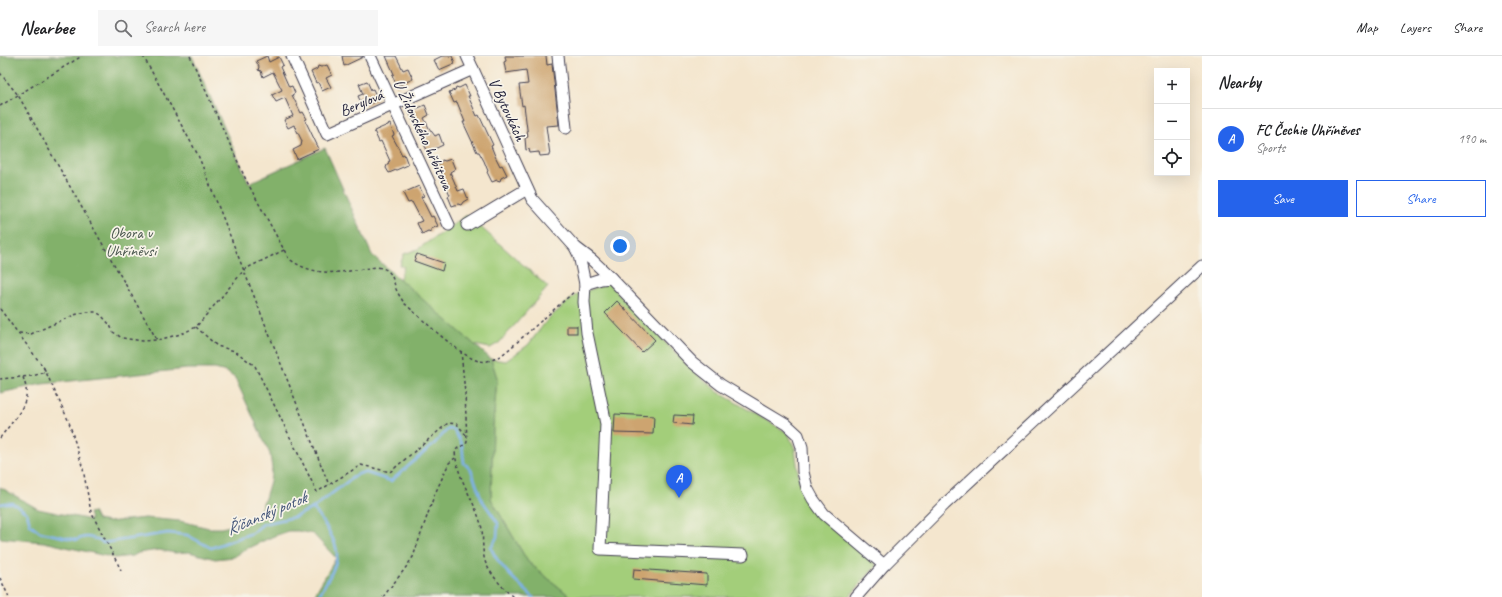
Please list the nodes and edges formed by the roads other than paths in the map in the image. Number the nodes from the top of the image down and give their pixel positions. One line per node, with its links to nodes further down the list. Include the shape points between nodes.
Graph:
1 (292, 56): 6 (street, Berylová, via 327,134)
2 (370, 56): 6 (street, U Židovského hřbitova)
3 (467, 56): 5 (street, V Bytovkách)
4 (558, 56): 7 (street)
5 (473, 69): 6 (street, Berylová); 8 (street, V Bytovkách)
6 (393, 106): 9 (street, U Židovského hřbitova)
7 (566, 128)
8 (527, 189): 10 (street); 11 (street, V Bytovkách, via 532,200)
9 (449, 225)
10 (466, 225)
11 (575, 247): 13 (street); 14 (street)
12 (1202, 266): 16 (street, via 944,505)
13 (611, 278): 14 (street); 16 (street, via 692,362 721,385 786,424 798,435 802,447 802,472 813,498 824,514)
14 (585, 284): 15 (street, via 587,332 606,424 600,549)
15 (743, 555)
16 (884, 565): 17 (street)
17 (856, 597)

